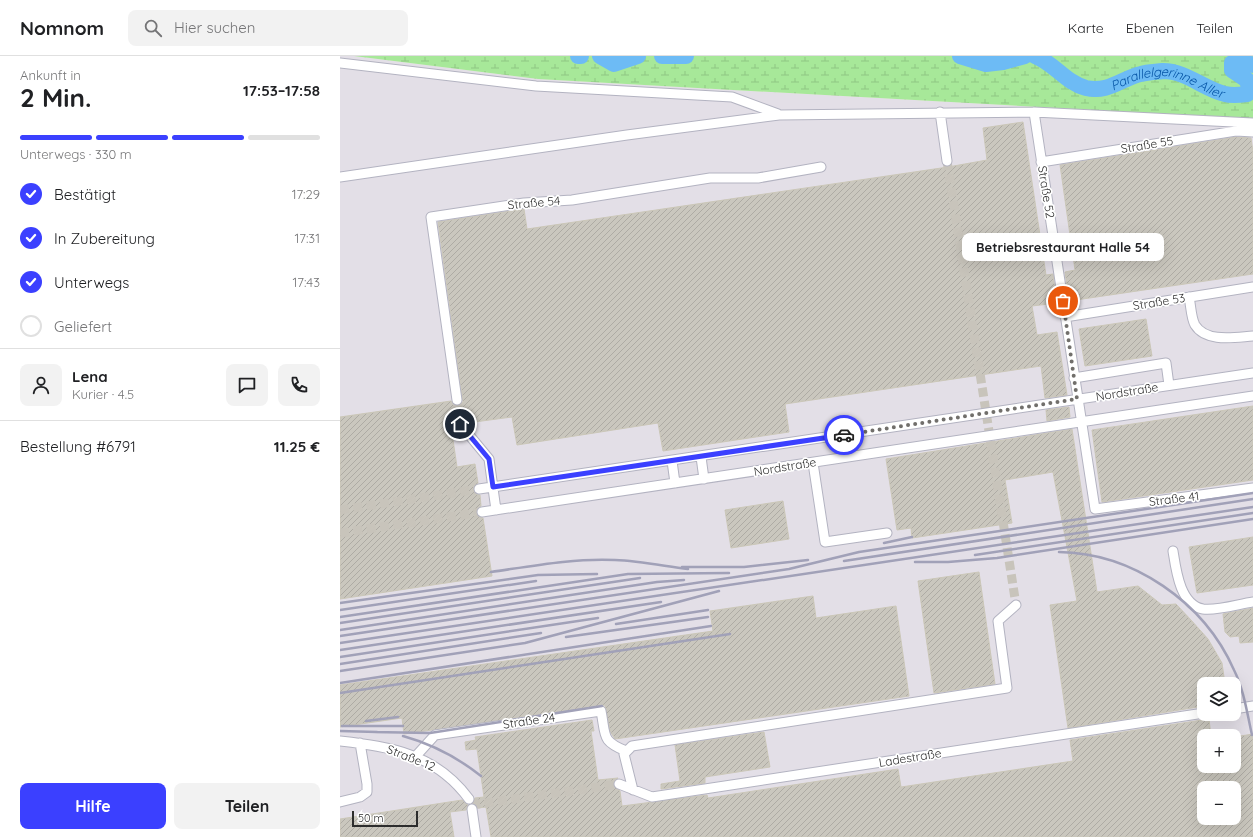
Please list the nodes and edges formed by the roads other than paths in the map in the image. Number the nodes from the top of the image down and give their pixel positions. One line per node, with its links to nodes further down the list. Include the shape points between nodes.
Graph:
1 (340, 63): 4 (street, via 536,86 732,97)
2 (940, 112): 3 (street); 4 (street); 7 (street)
3 (1034, 112): 5 (street); 8 (street, Straße 52)
4 (779, 115): 10 (street)
5 (1253, 123)
6 (1253, 132): 8 (street, Straße 55, via 1236,131)
7 (947, 162)
8 (1041, 162): 13 (street, Straße 52)
9 (821, 167): 20 (street, Straße 54, via 758,178 710,178 572,200 524,203 431,217)
10 (340, 177)
11 (1253, 287): 12 (street, Straße 53)
12 (1189, 298): 13 (street, Straße 53); 14 (street, via 1194,324 1206,334 1225,338)
13 (1066, 317): 16 (street, Straße 52)
14 (1253, 336)
15 (1253, 373): 17 (street, Nordstraße)
16 (1074, 378): 17 (street, via 1166,363); 19 (street, Straße 52)
17 (1169, 385): 19 (street, Nordstraße)
18 (1253, 396): 21 (street, Nordstraße)
19 (1077, 399): 21 (street, Straße 52); 23 (street, Nordstraße)
20 (457, 400)
21 (1081, 422): 25 (street, Nordstraße); 31 (street, Straße 52)
22 (460, 424): 28 (street, via 489,459)
23 (701, 457): 24 (street, Nordstraße); 26 (street)
24 (672, 461): 27 (street); 28 (street, Nordstraße)
25 (813, 463): 26 (street, Nordstraße); 34 (street, via 825,542)
26 (704, 479): 27 (street, Nordstraße)
27 (675, 483): 32 (street, Nordstraße)
28 (493, 487): 30 (street, Nordstraße); 32 (street)
29 (1253, 488): 31 (street, Straße 41)
30 (479, 489)
31 (1095, 509)
32 (496, 510): 33 (street, Nordstraße)
33 (482, 512)
34 (887, 533)
35 (1173, 552): 36 (street, via 1180,583 1191,603 1203,609 1212,609)
36 (1253, 602)
37 (1016, 605): 43 (street, via 998,621 1008,688 632,746)
38 (1253, 706): 39 (street)
39 (1241, 708)
40 (1197, 714): 46 (street, Ladestraße, via 652,796)
41 (340, 741): 42 (street, Straße 12)
42 (360, 743): 44 (street, Straße 12, via 390,747); 48 (street, via 367,792 360,797)
43 (626, 751): 44 (street, Straße 24, via 607,741 601,711 435,735); 46 (street, via 624,754)
44 (415, 756): 47 (street, Straße 12, via 442,770)
45 (619, 784): 46 (street, Ladestraße)
46 (633, 790)
47 (469, 799)
48 (340, 802)
49 (472, 809): 50 (street)
50 (476, 837)

